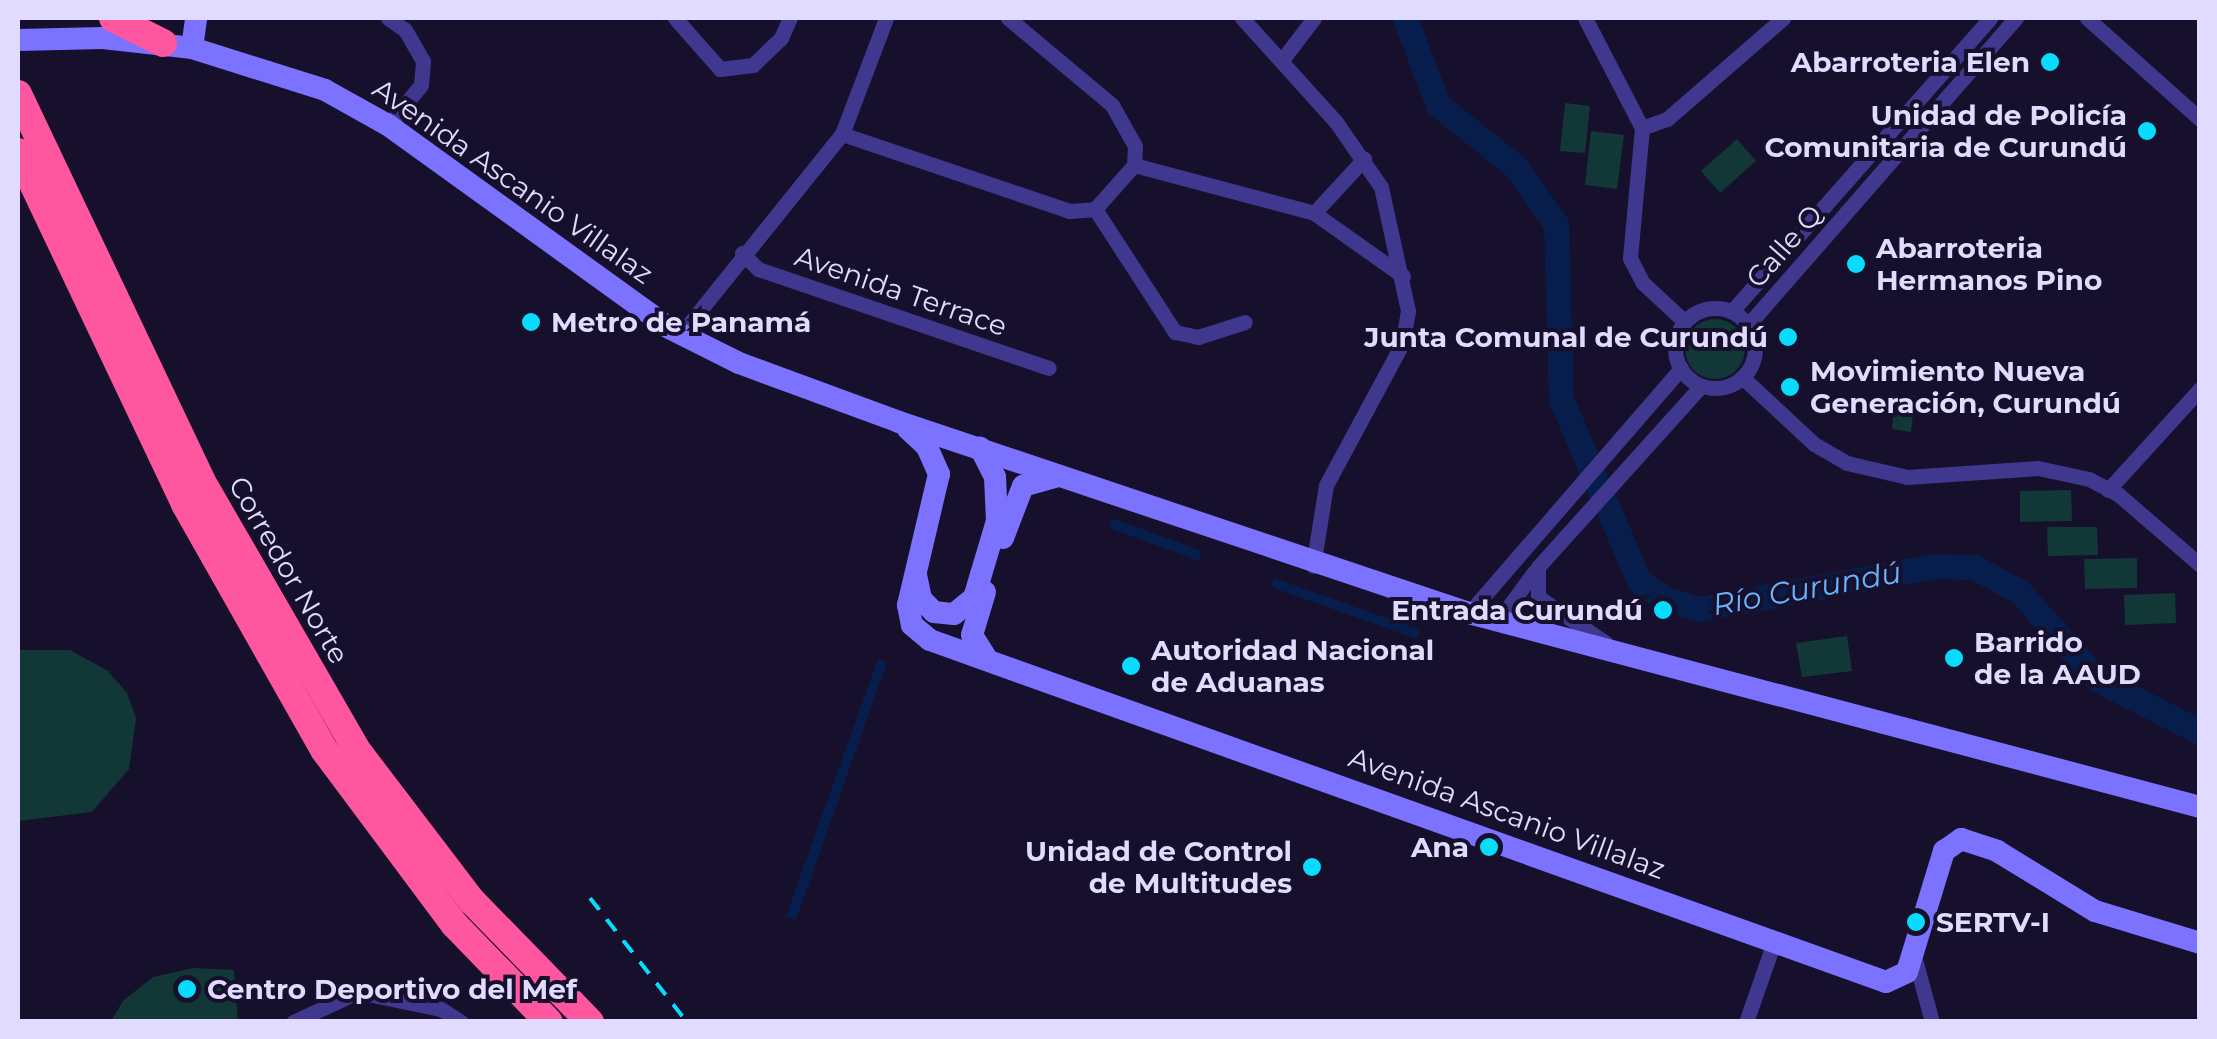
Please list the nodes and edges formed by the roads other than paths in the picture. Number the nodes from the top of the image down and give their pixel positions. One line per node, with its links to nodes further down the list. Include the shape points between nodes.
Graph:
1 (113, 18): 16 (highway)
2 (196, 18): 17 (main road)
3 (388, 18): 21 (street, via 405,30 423,61 421,86)
4 (675, 18): 5 (street, via 720,69 753,65 781,38)
5 (790, 18)
6 (886, 18): 23 (street)
7 (1008, 18): 26 (street, via 1112,105 1136,146)
8 (1242, 18): 18 (street)
9 (1314, 18): 18 (street)
10 (1585, 18): 22 (street)
11 (1782, 18): 22 (street, via 1667,119)
12 (1990, 18): 31 (street, Calle Q)
13 (2016, 18): 34 (street, Calle Q)
14 (2087, 18): 20 (street)
15 (18, 40): 16 (main road, Avenida Ascanio Villalaz)
16 (163, 43): 17 (main road, Avenida Ascanio Villalaz)
17 (192, 48): 21 (main road, Avenida Ascanio Villalaz, via 324,90)
18 (1282, 60): 25 (street)
19 (18, 95): 63 (highway, Corredor Norte, via 205,488 356,749 472,901)
20 (2199, 118)
21 (388, 125): 35 (main road, Avenida Ascanio Villalaz)
22 (1642, 128): 33 (street, via 1630,258 1643,282)
23 (842, 134): 27 (street, via 1034,205); 29 (street)
24 (18, 152): 59 (highway, Corredor Norte, via 185,504 325,751 398,855)
25 (1364, 159): 28 (street); 30 (street, via 1380,187)
26 (1134, 165): 27 (street); 28 (street)
27 (1094, 209): 32 (street, via 1175,332 1198,337)
28 (1314, 213): 30 (street)
29 (742, 253): 35 (street); 36 (street, Avenida Terrace, via 758,268)
30 (1403, 276): 45 (street, via 1408,311 1402,344 1326,484)
31 (1732, 311): 33 (street, via 1712,308); 34 (street)
32 (1245, 322)
33 (1685, 322): 37 (street, via 1675,344)
34 (1748, 325): 38 (street, via 1755,347)
35 (681, 334): 41 (main road, Avenida Ascanio Villalaz, via 739,363)
36 (1048, 368)
37 (1681, 368): 39 (street); 49 (street)
38 (1742, 378): 39 (street); 44 (street, via 1814,444 1882,474 2038,468)
39 (1701, 386): 48 (street)
40 (2200, 389): 44 (street)
41 (899, 422): 42 (main road, Avenida Ascanio Villalaz); 47 (main road, Avenida Ascanio Villalaz, via 927,447 939,474)
42 (980, 448): 43 (main road, Avenida Ascanio Villalaz); 47 (main road, via 995,477 997,522 974,598 954,614 931,610 920,596)
43 (1062, 476): 45 (main road, Avenida Ascanio Villalaz); 52 (main road, via 1028,482 1017,498 972,632)
44 (2108, 490): 46 (street)
45 (1313, 566): 49 (main road, Avenida Ascanio Villalaz)
46 (2200, 566)
47 (916, 568): 52 (main road, Avenida Ascanio Villalaz, via 908,605 914,628)
48 (1538, 568): 50 (street); 51 (street, via 1538,597)
49 (1469, 613): 50 (main road, Avenida Ascanio Villalaz)
50 (1498, 620): 51 (main road, Avenida Ascanio Villalaz)
51 (1622, 652): 53 (main road, Avenida Ascanio Villalaz)
52 (987, 660): 56 (main road, Avenida Ascanio Villalaz)
53 (2138, 790): 54 (main road); 55 (main road, Avenida Ascanio Villalaz)
54 (2200, 792)
55 (2200, 807)
56 (1774, 942): 58 (main road, Avenida Ascanio Villalaz, via 1889,982 1906,972); 64 (street)
57 (2200, 942): 58 (main road, via 2095,910 1964,839 1944,852)
58 (1913, 952): 65 (street)
59 (530, 1010): 62 (highway, Corredor Norte)
60 (292, 1022): 61 (street, via 358,992 442,1009)
61 (461, 1022)
62 (548, 1022)
63 (590, 1022)
64 (1746, 1022)
65 (1932, 1022)

